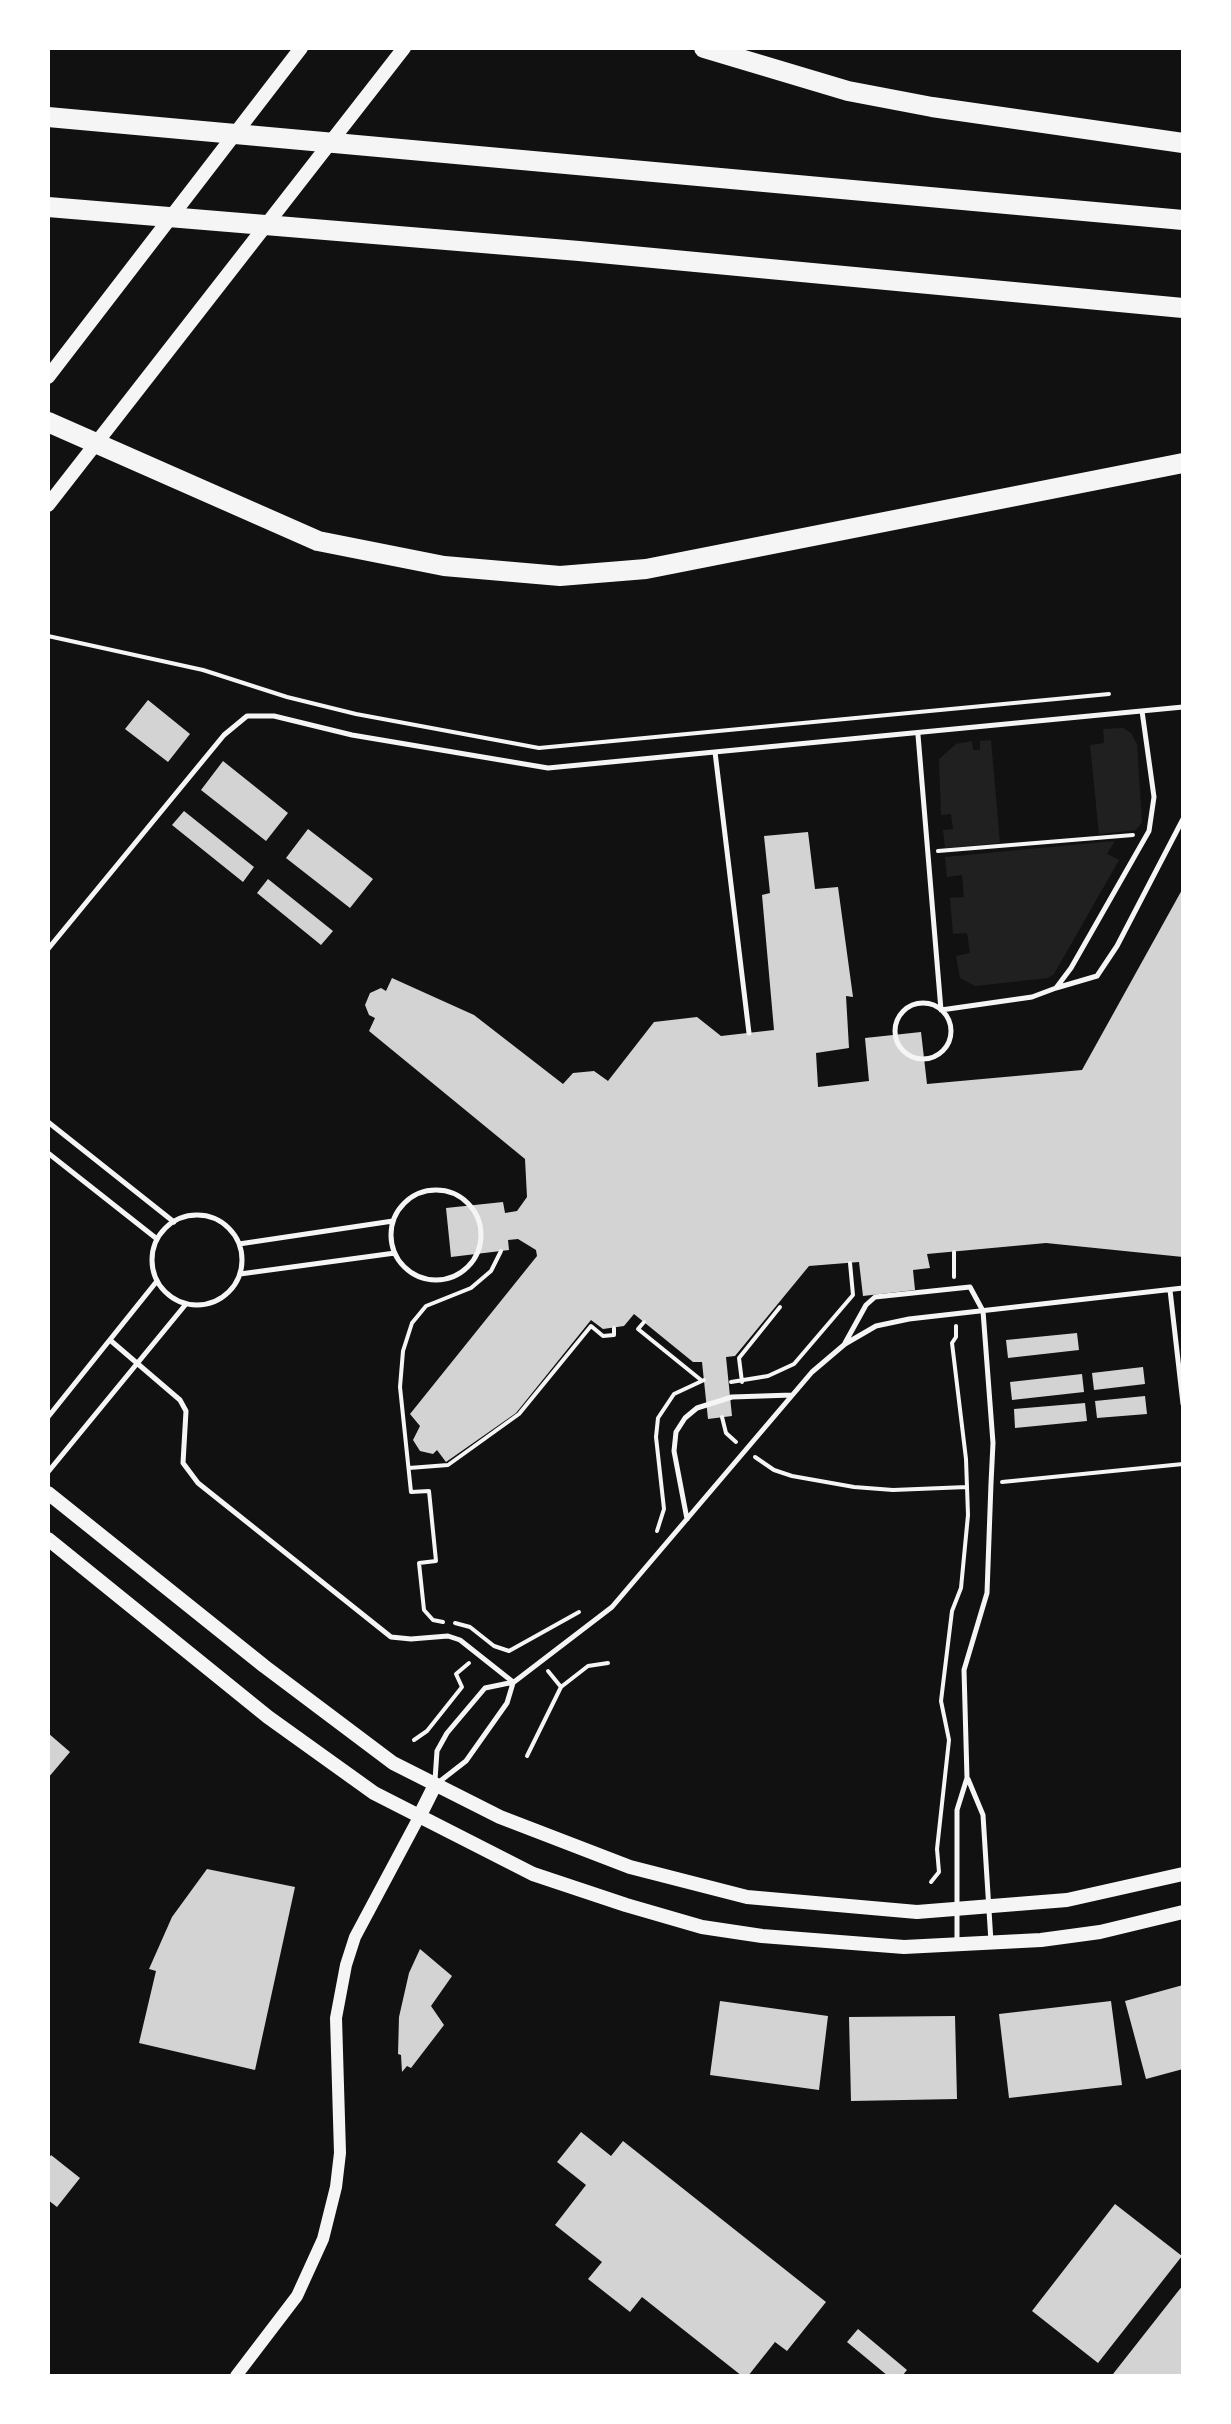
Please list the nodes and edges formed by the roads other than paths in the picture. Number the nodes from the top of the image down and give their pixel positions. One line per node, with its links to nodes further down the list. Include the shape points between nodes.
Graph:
1 (301, 48): 9 (main road)
2 (404, 48): 11 (main road)
3 (704, 48): 5 (highway, via 848,91)
4 (48, 117): 7 (highway)
5 (1183, 143)
6 (48, 207): 8 (highway)
7 (1183, 220)
8 (1183, 308)
9 (48, 377)
10 (48, 422): 11 (highway)
11 (98, 442): 12 (highway, via 318,541 444,566 560,576 646,569); 13 (main road)
12 (1183, 463)
13 (48, 505)
14 (1183, 707): 15 (lane)
15 (1142, 711): 16 (lane); 20 (lane, via 1154,797 1147,834)
16 (918, 735): 17 (lane); 21 (lane)
17 (715, 752): 19 (lane, via 527,767 274,716 247,716 224,735); 22 (lane)
18 (1183, 819): 20 (lane, via 1097,976)
19 (48, 949)
20 (1056, 988): 21 (lane, via 1032,997)
21 (941, 1010): 21 (lane, via 951,1026 947,1045 933,1058 908,1055 894,1035 899,1016 923,1003)
22 (749, 1033)
23 (48, 1122): 26 (lane)
24 (48, 1153): 27 (lane)
25 (393, 1221): 28 (lane); 29 (lane); 29 (lane, via 410,1198 437,1190 465,1199 481,1232 469,1266 448,1279 423,1279)
26 (174, 1222): 27 (lane); 28 (lane, via 212,1218)
27 (157, 1239): 31 (lane, via 152,1260)
28 (239, 1244): 30 (lane)
29 (395, 1253): 30 (lane)
30 (240, 1274): 34 (lane, via 225,1296)
31 (157, 1281): 34 (lane); 36 (lane)
32 (1183, 1288): 33 (lane)
33 (1170, 1290): 35 (lane); 40 (lane)
34 (186, 1304): 38 (lane)
35 (983, 1311): 37 (lane, via 876,1326); 37 (lane, via 970,1287 875,1297); 47 (lane, via 993,1443 987,1593 964,1670)
36 (110, 1340): 38 (lane); 41 (lane)
37 (845, 1344): 39 (lane)
38 (138, 1363): 42 (lane); 46 (lane, via 170,1388 186,1411 183,1463 198,1483 391,1637 448,1636 479,1652)
39 (793, 1395): 44 (lane); 44 (lane, via 732,1397 697,1408 685,1418 676,1432 674,1451)
40 (1183, 1404)
41 (48, 1417)
42 (48, 1472)
43 (48, 1493): 48 (main road, via 349,1732)
44 (687, 1519): 46 (lane, via 612,1607)
45 (48, 1539): 49 (main road, via 268,1717)
46 (514, 1682): 48 (lane, via 507,1703 466,1761); 48 (lane, via 485,1688 447,1733 437,1751)
47 (967, 1778): 51 (lane, via 983,1815); 52 (lane, via 957,1810)
48 (434, 1787): 49 (main road); 52 (main road, via 547,1836 707,1889 823,1906)
49 (418, 1819): 55 (main road, via 533,1874 702,1927 858,1945); 56 (street, via 360,1927 346,1965 336,2018 340,2153 323,2239 297,2296)
50 (1183, 1874): 51 (main road, via 1108,1894)
51 (989, 1909): 52 (main road); 54 (lane)
52 (957, 1910): 55 (lane)
53 (1183, 1912): 54 (main road, via 1100,1932)
54 (991, 1943): 55 (main road)
55 (957, 1946)
56 (236, 2376)

